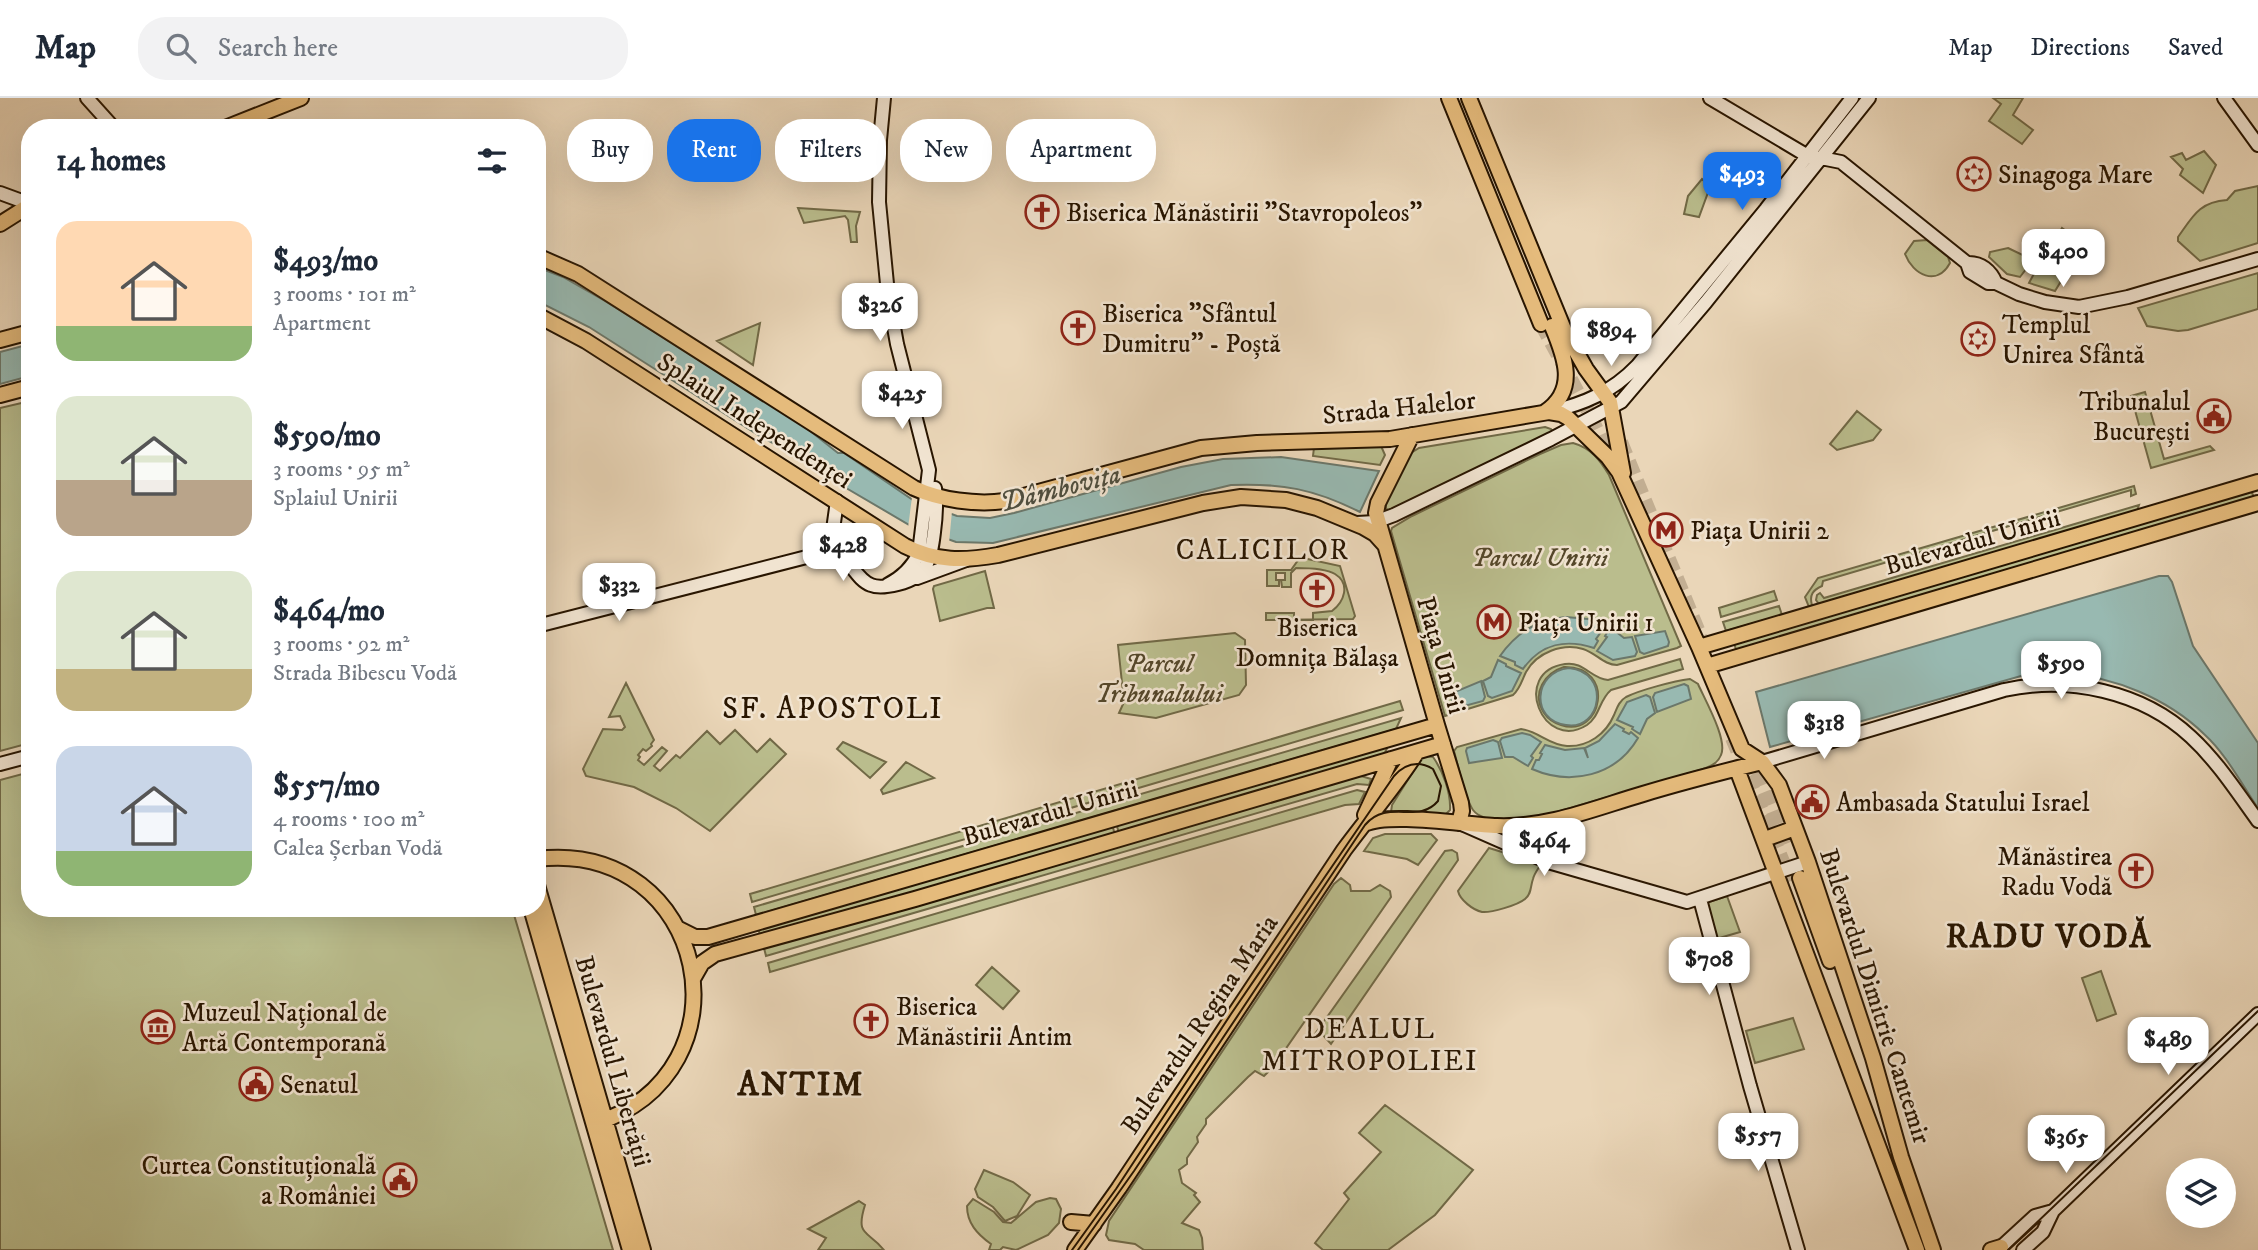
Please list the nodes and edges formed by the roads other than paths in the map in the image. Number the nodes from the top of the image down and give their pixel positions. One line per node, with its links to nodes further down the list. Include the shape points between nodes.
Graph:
1 (88, 98): 12 (main road)
2 (301, 98): 13 (main road)
3 (884, 98): 41 (main road, via 879,202 888,294 929,470)
4 (1449, 98): 17 (main road)
5 (1460, 98): 17 (main road)
6 (1469, 98): 32 (main road, via 1562,326)
7 (1480, 98): 26 (main road)
8 (1710, 98): 15 (main road)
9 (1852, 98): 15 (main road)
10 (1869, 98): 16 (main road)
11 (2224, 98): 14 (main road)
12 (106, 119)
13 (248, 119)
14 (2258, 145)
15 (1806, 155): 16 (main road); 32 (main road, via 1645,358)
16 (1822, 157): 24 (main road, via 1847,166 1967,263 1982,265 1996,283 2045,302 2088,306); 34 (main road, via 1671,344)
17 (1488, 185): 28 (main road); 35 (main road, via 1562,352 1564,391)
18 (0, 193): 19 (main road)
19 (21, 201)
20 (21, 206): 21 (main road)
21 (0, 209)
22 (21, 210): 23 (main road)
23 (0, 224)
24 (2258, 258)
25 (546, 260): 41 (main road, Splaiul Independenței, via 578,274)
26 (1564, 314)
27 (546, 320): 42 (main road, Splaiul Independenței)
28 (1541, 324)
29 (21, 334): 30 (main road)
30 (0, 340)
31 (21, 389): 33 (main road)
32 (1604, 392): 34 (main road); 35 (main road)
33 (0, 395)
34 (1612, 407): 36 (main road); 40 (main road)
35 (1547, 412): 36 (main road, via 1565,416); 37 (main road, Strada Halelor)
36 (1577, 426): 40 (main road, via 1608,457); 44 (main road)
37 (1412, 435): 38 (main road, Strada Halelor); 44 (main road, Piața Unirii, via 1377,506)
38 (1257, 443): 41 (main road, Splaiul Independenței, via 1196,449 998,502)
39 (2258, 482): 53 (main road, Bulevardul Unirii)
40 (1626, 484): 53 (main road)
41 (931, 499): 48 (main road)
42 (836, 502): 47 (main road); 48 (main road, Splaiul Independenței)
43 (2258, 503): 54 (main road, Bulevardul Unirii)
44 (1378, 521): 45 (main road, Splaiul Independenței); 46 (main road, Piața Unirii)
45 (1357, 523): 46 (main road, Splaiul Independenței); 49 (main road, Splaiul Independenței, via 1305,504 1241,497)
46 (1384, 544): 55 (main road, Piața Unirii)
47 (830, 551): 51 (main road, via 868,584); 52 (main road)
48 (925, 555): 49 (main road, Splaiul Independenței); 50 (main road, via 925,568); 51 (main road)
49 (968, 560): 50 (main road)
50 (910, 580): 51 (main road)
51 (887, 586)
52 (546, 624)
53 (1699, 647): 54 (main road)
54 (1707, 666): 57 (main road)
55 (1437, 725): 56 (main road, Piața Unirii); 79 (main road, Bulevardul Unirii, via 708,937)
56 (1443, 744): 58 (main road, Bulevardul Unirii); 66 (main road, Piața Unirii)
57 (1742, 750): 61 (main road); 64 (main road)
58 (1417, 752): 60 (main road, Bulevardul Unirii); 69 (main road, via 1380,807)
59 (21, 758): 62 (main road)
60 (1391, 760): 63 (main road, Bulevardul Unirii); 65 (main road)
61 (1762, 762): 64 (main road); 67 (main road, via 2004,690 2076,686 2134,701 2174,722 2209,755); 71 (main road, Bulevardul Dimitrie Cantemir, via 1779,785)
62 (0, 764)
63 (1362, 768): 65 (main road, via 1373,773); 80 (main road, Bulevardul Unirii, via 715,954 702,962)
64 (1737, 768): 70 (main road, via 1543,824); 72 (main road, Bulevardul Dimitrie Cantemir)
65 (1380, 785): 69 (main road)
66 (1461, 803): 68 (main road, Piața Unirii); 70 (main road, Piața Unirii, via 1466,816)
67 (2258, 821)
68 (1459, 823): 69 (main road, via 1377,820); 70 (main road); 76 (main road, via 1556,864 1685,902)
69 (1362, 825): 87 (main road, Bulevardul Regina Maria)
70 (1484, 825)
71 (1795, 828): 72 (main road); 74 (main road, Bulevardul Dimitrie Cantemir)
72 (1765, 839): 75 (main road, Bulevardul Dimitrie Cantemir)
73 (546, 858): 79 (main road, via 581,859 615,869 650,892)
74 (1808, 862): 75 (main road); 83 (main road, Bulevardul Dimitrie Cantemir)
75 (1777, 872): 76 (main road); 84 (main road, Bulevardul Dimitrie Cantemir)
76 (1700, 899): 92 (main road)
77 (534, 917): 82 (main road, Bulevardul Libertății)
78 (546, 917): 82 (main road, Bulevardul Libertății)
79 (679, 929): 80 (main road)
80 (694, 977): 82 (main road, via 691,1026 673,1066 642,1100)
81 (2258, 1014): 85 (main road)
82 (600, 1122): 90 (main road, Bulevardul Libertății); 91 (main road, Bulevardul Libertății)
83 (1901, 1157): 84 (main road, via 1796,880); 94 (main road, Bulevardul Dimitrie Cantemir)
84 (1885, 1161): 93 (main road, Bulevardul Dimitrie Cantemir)
85 (2053, 1211): 89 (main road, via 2035,1216); 95 (main road, via 2043,1232)
86 (1071, 1222): 87 (main road)
87 (1094, 1224): 88 (main road, Bulevardul Regina Maria)
88 (1080, 1247)
89 (1997, 1249)
90 (629, 1250)
91 (643, 1250)
92 (1798, 1250)
93 (1917, 1250)
94 (1933, 1250)
95 (2023, 1250)

